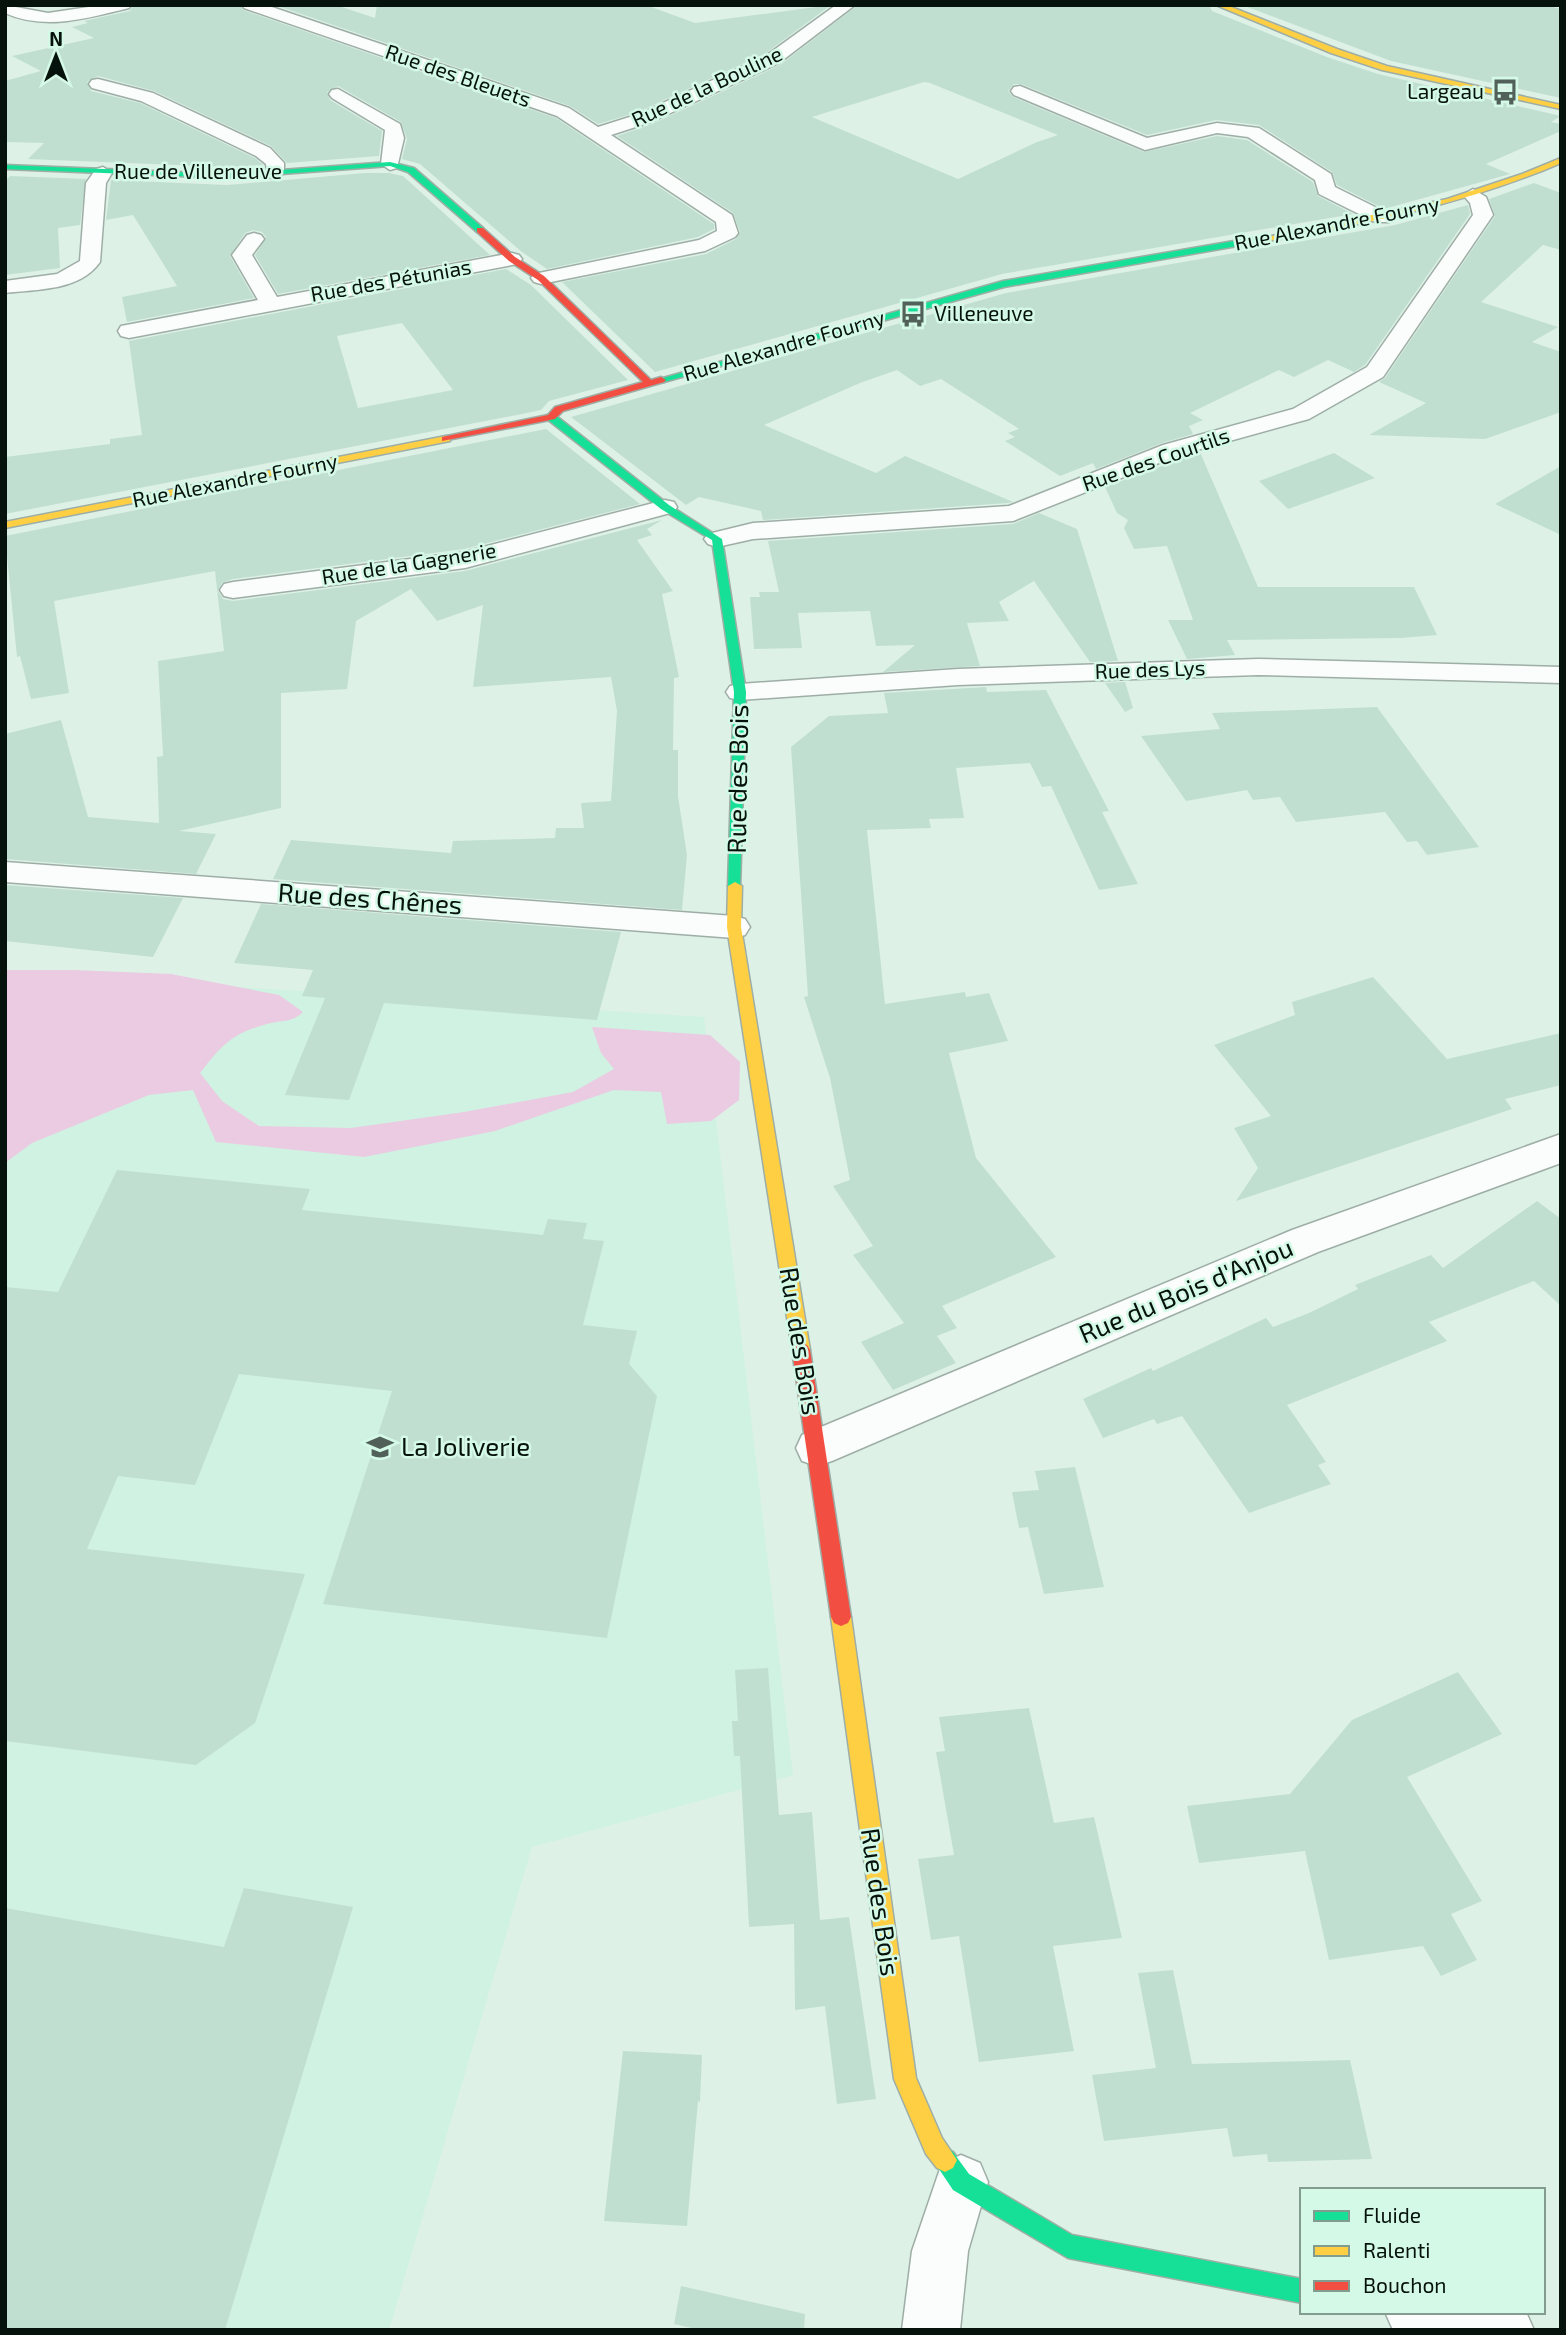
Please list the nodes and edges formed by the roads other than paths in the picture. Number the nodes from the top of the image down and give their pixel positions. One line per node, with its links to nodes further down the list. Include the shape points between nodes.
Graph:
1 (123, 5): 5 (street, via 75,17 21,16)
2 (250, 5): 10 (street, Rue des Bleuets, via 553,108)
3 (847, 5): 10 (street, Rue de la Bouline, via 774,60 645,118)
4 (1219, 5): 9 (street, via 1385,68)
5 (5, 6)
6 (98, 84): 15 (street, via 147,97 263,152 275,163)
7 (1020, 91): 17 (street, via 1145,144 1217,128 1253,132 1324,178 1326,190)
8 (338, 94): 12 (street, via 394,128)
9 (1561, 107)
10 (596, 134): 20 (street, Rue des Bleuets, via 725,219 728,233 705,245)
11 (1561, 160): 16 (street, Rue Alexandre Fourny)
12 (390, 164): 15 (street, Rue de Villeneuve); 19 (street, Rue de Villeneuve, via 411,170)
13 (5, 167): 14 (street, Rue de Villeneuve)
14 (103, 173): 15 (street, Rue de Villeneuve); 21 (street, via 96,183 90,262 83,272)
15 (275, 173)
16 (1473, 195): 17 (street, Rue Alexandre Fourny); 28 (street, Rue des Courtils, via 1483,215 1375,372 1301,414 1171,450 1013,513 753,531)
17 (1382, 218): 24 (street, Rue Alexandre Fourny, via 1003,284)
18 (254, 239): 22 (street, via 242,255)
19 (512, 259): 20 (street, Rue de Villeneuve); 22 (street, Rue des Pétunias)
20 (541, 278): 24 (street, Rue de Villeneuve)
21 (5, 287)
22 (270, 303): 23 (street, Rue des Pétunias)
23 (130, 331)
24 (650, 384): 25 (street, Rue Alexandre Fourny, via 559,409)
25 (551, 417): 26 (street); 27 (street, Rue Alexandre Fourny)
26 (665, 507): 28 (street); 29 (street, Rue de la Gagnerie, via 465,560)
27 (5, 525)
28 (717, 539): 31 (street, Rue des Bois)
29 (233, 590)
30 (1561, 675): 31 (street, Rue des Lys, via 1258,667 958,677)
31 (740, 692): 33 (street, Rue des Bois)
32 (5, 872): 33 (street, Rue des Chênes)
33 (734, 927): 35 (street, Rue des Bois)
34 (1561, 1148): 35 (street, Rue du Bois d'Anjou, via 1305,1241)
35 (817, 1448): 36 (street, Rue des Bois, via 905,2079 934,2146)
36 (961, 2182): 37 (street, via 1068,2246); 39 (street, via 940,2251)
37 (1300, 2291)
38 (1424, 2314): 40 (street)
39 (931, 2330)
40 (1505, 2330)

